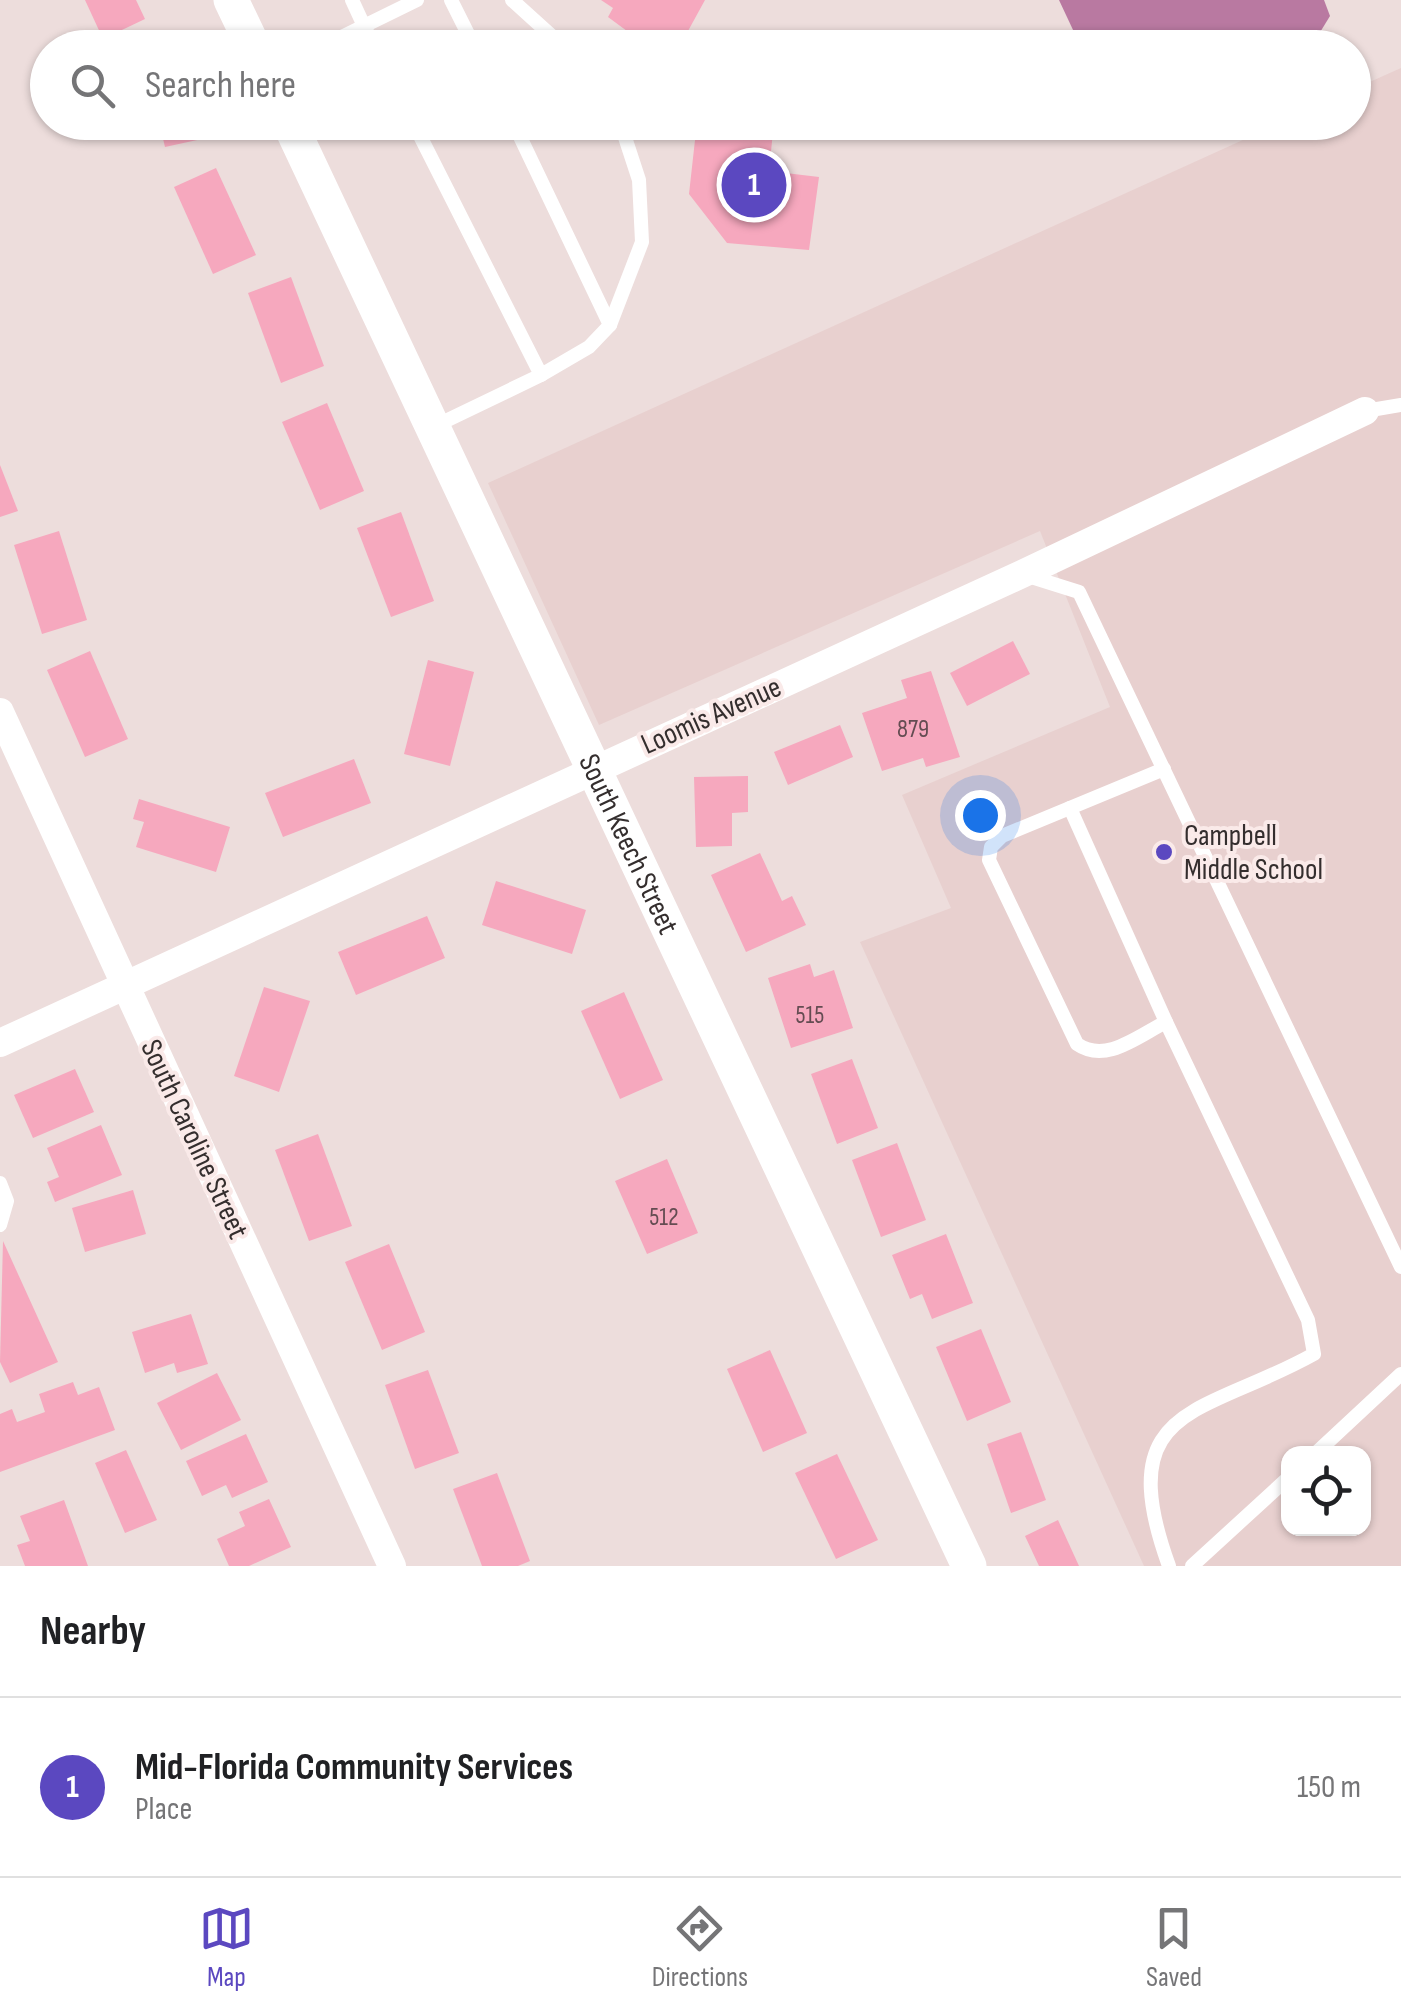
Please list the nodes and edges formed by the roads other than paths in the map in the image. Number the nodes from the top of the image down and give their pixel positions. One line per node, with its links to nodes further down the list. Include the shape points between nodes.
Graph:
1 (231, 0): 7 (street)
2 (352, 0): 6 (lane)
3 (417, 0): 6 (lane)
4 (451, 0): 10 (lane)
5 (512, 0): 11 (lane)
6 (364, 26): 8 (lane); 9 (lane)
7 (245, 30)
8 (356, 30)
9 (366, 30)
10 (466, 30)
11 (546, 30)
12 (297, 140): 20 (street, South Keech Street)
13 (422, 140): 17 (lane)
14 (521, 140): 16 (lane)
15 (626, 140): 16 (lane, via 639,180 642,242)
16 (610, 325): 17 (lane)
17 (541, 376): 20 (lane)
18 (1401, 405): 19 (lane)
19 (1366, 411): 21 (street, Loomis Avenue)
20 (432, 427): 23 (street, South Keech Street)
21 (1022, 574): 23 (street, Loomis Avenue); 24 (lane, via 1080,592)
22 (0, 712): 26 (street, South Caroline Street)
23 (593, 769): 26 (street, Loomis Avenue); 36 (street, South Keech Street)
24 (1164, 770): 25 (lane); 31 (lane)
25 (1070, 808): 27 (lane); 27 (lane, via 1002,836 990,847 994,870 1077,1044 1104,1054)
26 (124, 983): 28 (street, Loomis Avenue); 35 (street, South Caroline Street)
27 (1166, 1022): 37 (lane, via 1315,1345 1314,1354 1205,1402 1161,1437 1150,1490)
28 (0, 1042)
29 (0, 1183): 30 (lane, via 7,1201)
30 (0, 1225)
31 (1401, 1267)
32 (1401, 1374): 33 (lane)
33 (1323, 1446)
34 (1281, 1484): 38 (lane)
35 (392, 1566)
36 (969, 1566)
37 (1169, 1566)
38 (1192, 1566)

